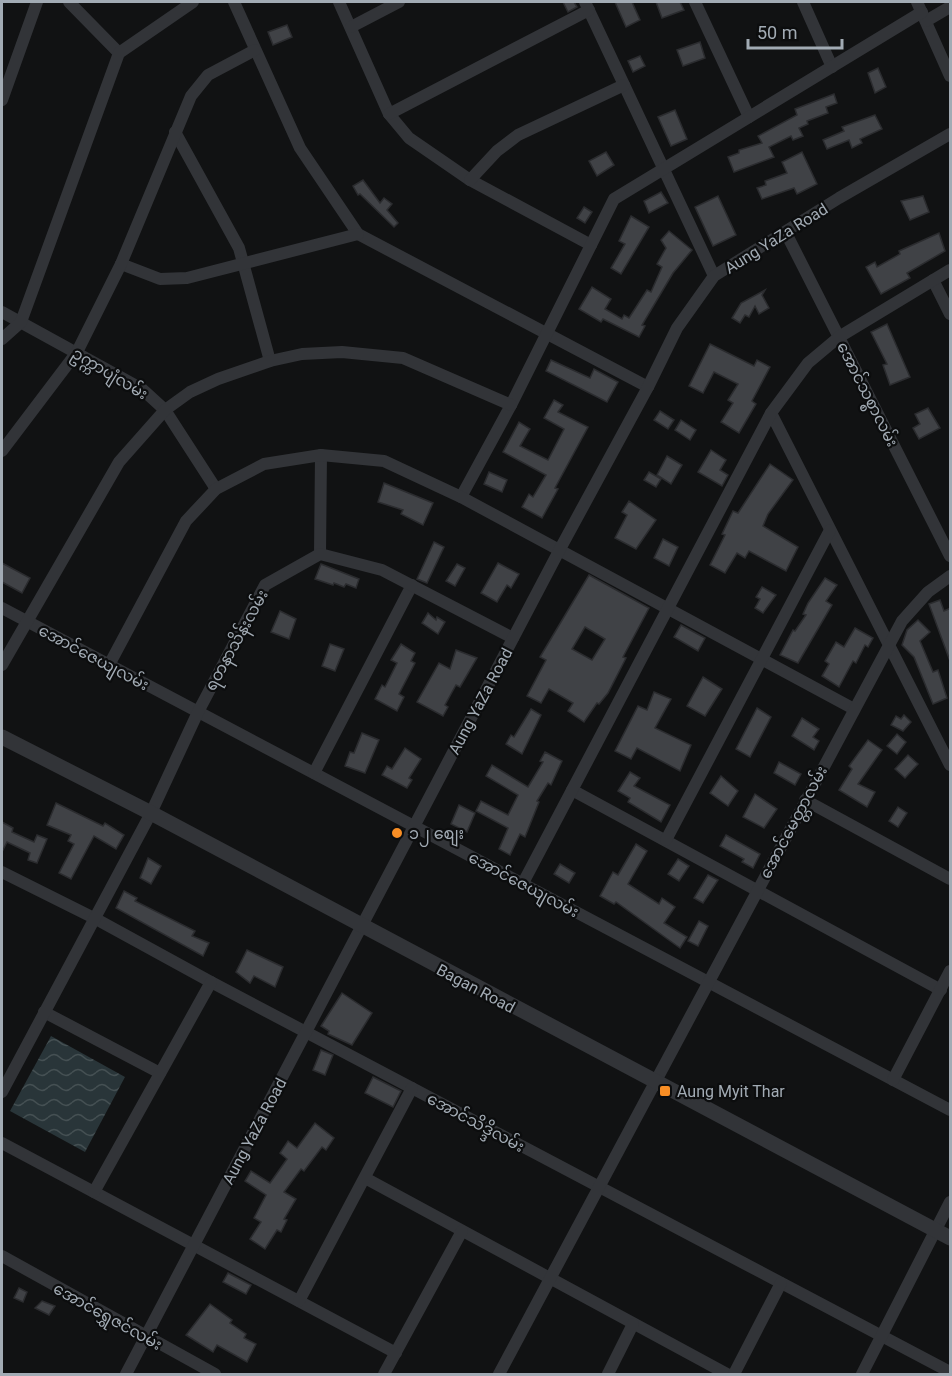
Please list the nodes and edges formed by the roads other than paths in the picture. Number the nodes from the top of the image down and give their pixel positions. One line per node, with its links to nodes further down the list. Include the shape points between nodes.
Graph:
1 (37, 2): 18 (street)
2 (69, 2): 14 (street)
3 (193, 2): 14 (street)
4 (234, 2): 13 (street)
5 (339, 2): 12 (street)
6 (399, 2): 12 (street)
7 (695, 2): 20 (street)
8 (802, 2): 15 (street)
9 (587, 6): 17 (street); 19 (street)
10 (951, 8): 11 (street)
11 (922, 12): 15 (street); 16 (street)
12 (351, 27): 19 (street)
13 (255, 51): 21 (street, via 208,75 191,96); 26 (street, via 300,148)
14 (119, 53): 35 (street)
15 (832, 67): 20 (street)
16 (951, 76)
17 (624, 85): 23 (street); 24 (street, via 518,135)
18 (2, 100)
19 (389, 114): 24 (street, via 409,138)
20 (749, 117): 23 (street)
21 (175, 132): 28 (street); 29 (street, via 239,248)
22 (951, 134): 25 (street, Aung YaZa Road)
23 (664, 169): 27 (street, via 614,199); 31 (street)
24 (470, 180): 27 (street)
25 (786, 233): 31 (street, Aung YaZa Road); 37 (street, အောင်သစ္စာလမ်း)
26 (357, 234): 29 (street); 36 (street)
27 (591, 245): 36 (street)
28 (121, 264): 29 (street, via 160,279 188,278); 39 (street)
29 (243, 266): 40 (street)
30 (951, 270): 32 (street)
31 (714, 276): 41 (street, Aung YaZa Road, via 677,328)
32 (933, 280): 34 (street); 37 (street)
33 (2, 312): 35 (street, ဥက္ကာပျံလမ်း)
34 (951, 314)
35 (21, 322): 38 (street); 39 (street, ဥက္ကာပျံလမ်း)
36 (546, 333): 41 (street); 42 (street)
37 (839, 337): 44 (street, via 808,363); 52 (street, အောင်သစ္စာလမ်း)
38 (2, 339)
39 (77, 352): 43 (street, ဥက္ကာပျံလမ်း, via 142,389); 45 (street)
40 (270, 361): 42 (street, via 342,352 402,358); 43 (street, via 209,383)
41 (648, 387): 50 (street, Aung YaZa Road)
42 (511, 405): 48 (street)
43 (165, 410): 47 (street, ဥက္ကာပျံလမ်း); 57 (street, via 119,462)
44 (771, 413): 49 (street); 56 (street)
45 (2, 451)
46 (321, 454): 47 (street, via 264,464); 48 (street, via 384,461); 51 (street)
47 (216, 489): 62 (street, via 186,521)
48 (461, 497): 50 (street)
49 (830, 530): 59 (street); 60 (street)
50 (560, 549): 56 (street); 58 (street, Aung YaZa Road)
51 (320, 554): 54 (street, via 382,570); 64 (street, ရတနာသိန်းလမ်း, via 265,585)
52 (951, 556)
53 (951, 576): 59 (street, အောင်မေတ္တာလမ်း, via 928,592 902,621)
54 (412, 585): 58 (street); 67 (street)
55 (2, 608): 57 (street, အောင်ဇေယျလမ်း)
56 (665, 609): 60 (street); 68 (street)
57 (25, 621): 61 (street); 62 (street, အောင်ဇေယျလမ်း)
58 (513, 638): 71 (street, Aung YaZa Road)
59 (888, 646): 63 (street, အောင်မေတ္တာလမ်း); 66 (street)
60 (759, 660): 63 (street); 72 (street)
61 (2, 664)
62 (109, 665): 64 (street, အောင်ဇေယျလမ်း)
63 (854, 709): 69 (street, အောင်မေတ္တာလမ်း)
64 (198, 712): 67 (street, အောင်ဇေယျလမ်း); 70 (street, ရတနာသိန်းလမ်း)
65 (2, 737): 70 (street, Bagan Road)
66 (951, 765)
67 (314, 773): 71 (street, အောင်ဇေယျလမ်း)
68 (572, 790): 72 (street); 75 (street)
69 (805, 800): 74 (street); 76 (street, အောင်မေတ္တာလမ်း)
70 (151, 813): 77 (street, ရတနာသိန်းလမ်း); 78 (street, Bagan Road)
71 (414, 826): 75 (street, အောင်ဇေယျလမ်း); 78 (street, Aung YaZa Road)
72 (666, 840): 76 (street)
73 (2, 872): 77 (street, အောင်သိဒ္ဒိလမ်း)
74 (951, 879)
75 (523, 883): 80 (street, အောင်ဇေယျလမ်း)
76 (757, 889): 80 (street, အောင်မေတ္တာလမ်း); 82 (street)
77 (96, 919): 81 (street, အောင်သိဒ္ဒိလမ်း); 83 (street, ရတနာသိန်းလမ်း)
78 (361, 927): 84 (street, Aung YaZa Road); 87 (street, Bagan Road)
79 (951, 971): 82 (street)
80 (707, 981): 86 (street, အောင်ဇေယျလမ်း); 87 (street, အောင်မေတ္တာလမ်း)
81 (211, 982): 84 (street, အောင်သိဒ္ဒိလမ်း); 85 (street)
82 (941, 990): 86 (street)
83 (44, 1012): 85 (street); 89 (street, ရတနာသိန်းလမ်း)
84 (305, 1032): 88 (street, အောင်သိဒ္ဒိလမ်း); 99 (street, Aung YaZa Road)
85 (160, 1073): 94 (street)
86 (893, 1080): 90 (street, အောင်ဇေယျလမ်း)
87 (654, 1081): 93 (street); 96 (street, Bagan Road)
88 (412, 1088): 92 (street); 93 (street, အောင်သိဒ္ဒိလမ်း)
89 (2, 1092)
90 (951, 1110)
91 (2, 1143): 94 (street)
92 (365, 1178): 97 (street); 103 (street)
93 (598, 1186): 101 (street); 102 (street, အောင်သိဒ္ဒိလမ်း)
94 (94, 1192): 99 (street)
95 (951, 1202): 96 (street)
96 (935, 1230): 98 (street, Bagan Road); 105 (street)
97 (462, 1231): 101 (street); 107 (street)
98 (951, 1238)
99 (194, 1245): 103 (street); 106 (street, Aung YaZa Road)
100 (2, 1256): 106 (street, အောင်ရွှေဇင်လမ်း)
101 (550, 1278): 104 (street); 112 (street)
102 (781, 1283): 105 (street, အောင်သိဒ္ဒိလမ်း); 115 (street)
103 (299, 1301): 107 (street)
104 (633, 1324): 113 (street); 114 (street)
105 (882, 1336): 108 (street, အောင်သိဒ္ဒိလမ်း); 116 (street)
106 (145, 1337): 109 (street, Aung YaZa Road); 110 (street, အောင်ရွှေဇင်လမ်း)
107 (396, 1353): 111 (street)
108 (951, 1372)
109 (126, 1374)
110 (215, 1374)
111 (384, 1374)
112 (499, 1374)
113 (608, 1374)
114 (727, 1374)
115 (734, 1374)
116 (861, 1374)

